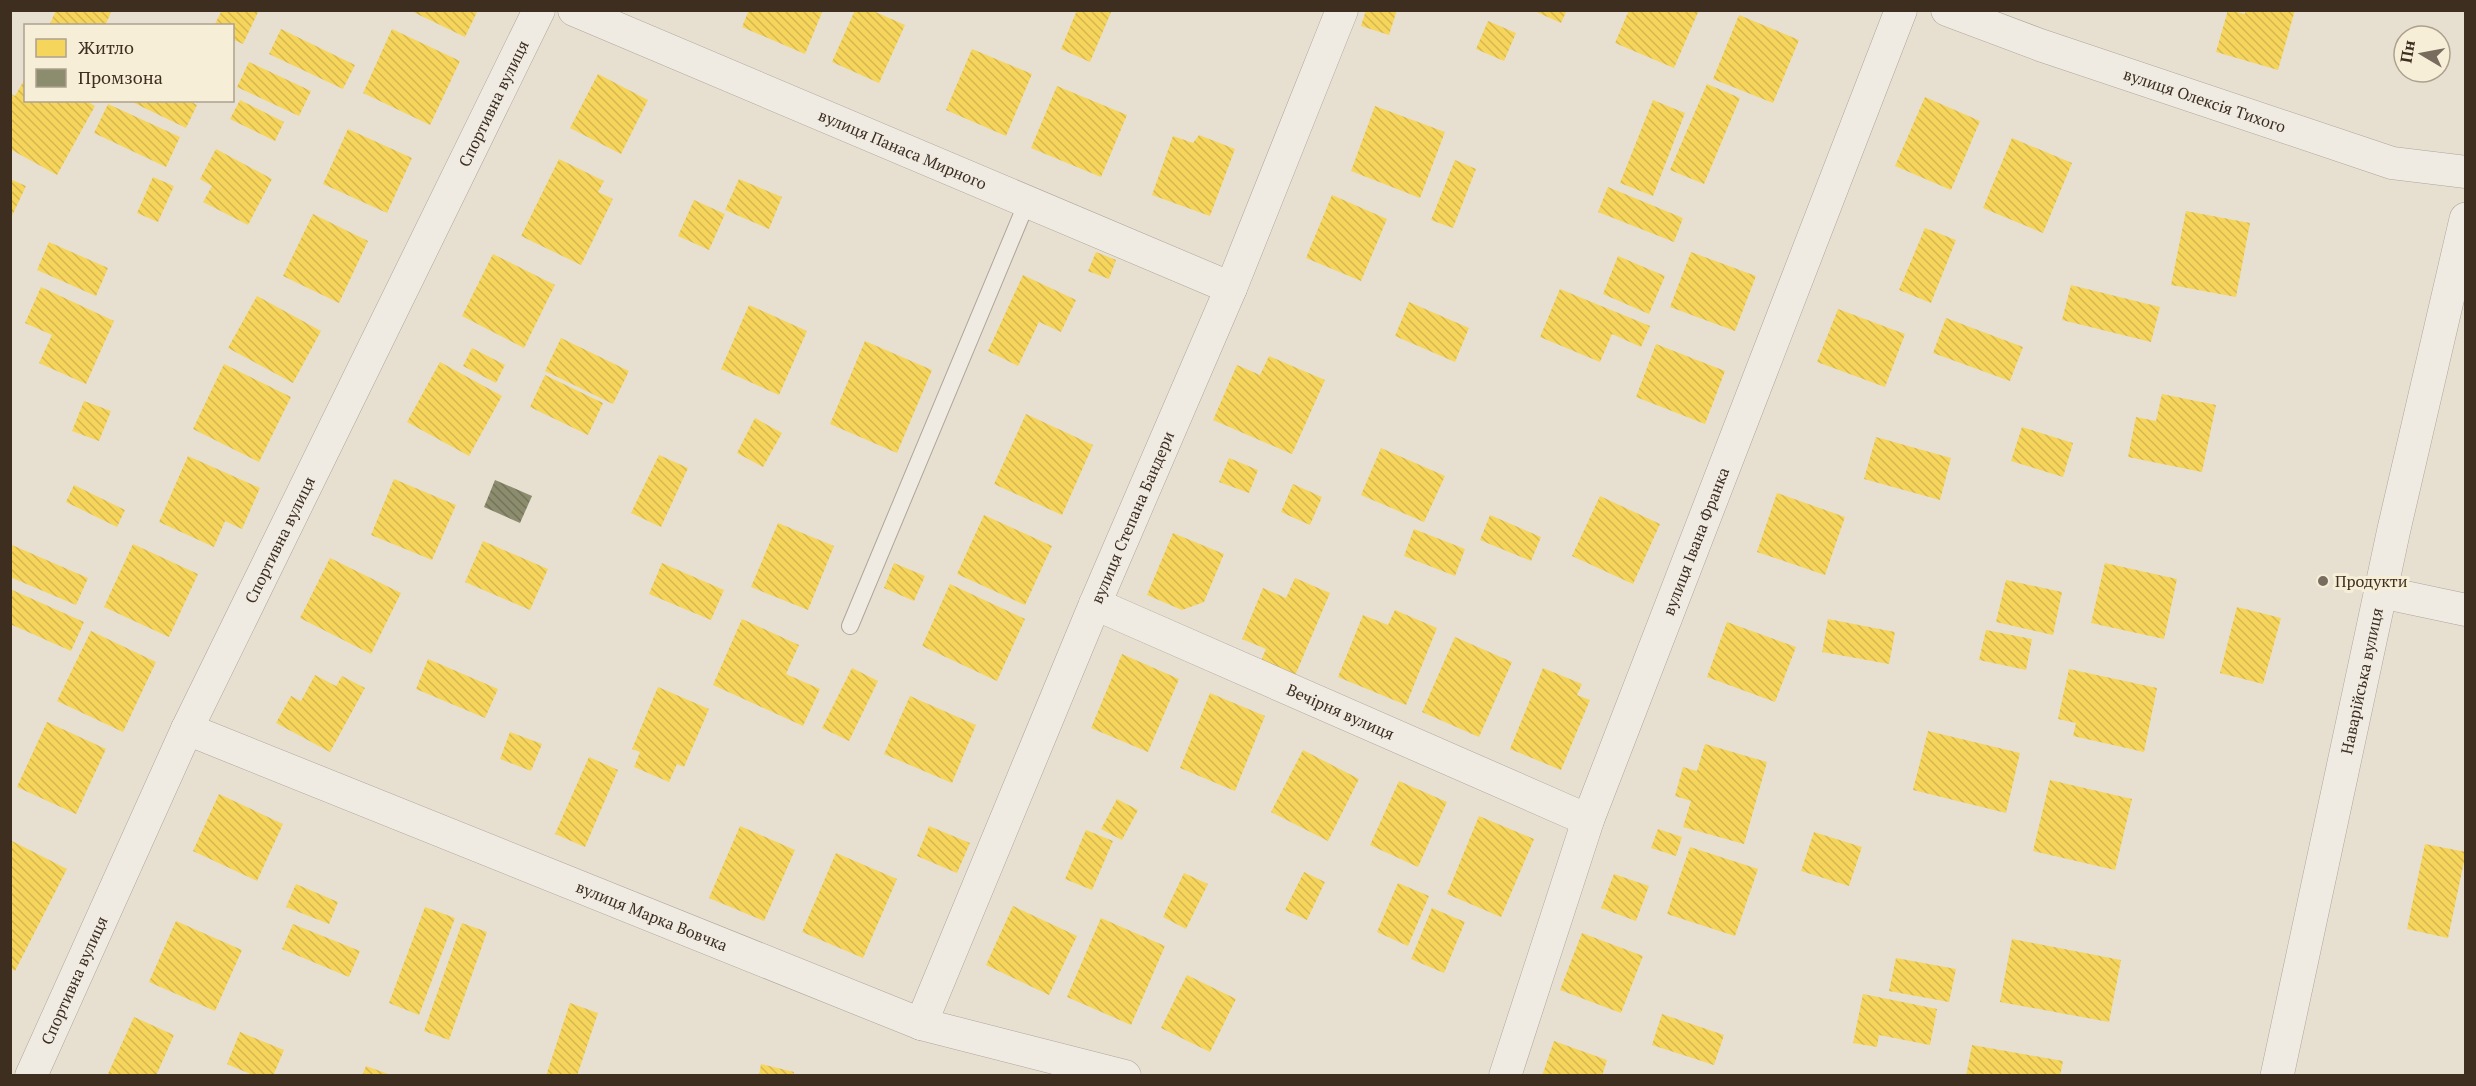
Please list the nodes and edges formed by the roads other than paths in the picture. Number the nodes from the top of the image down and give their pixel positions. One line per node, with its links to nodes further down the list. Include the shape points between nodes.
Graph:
1 (539, 10): 14 (street, Спортивна вулиця)
2 (574, 10): 7 (street, вулиця Панаса Мирного)
3 (1342, 10): 9 (street, вулиця Степана Бандери)
4 (1900, 10): 15 (street, вулиця Івана Франка)
5 (1947, 10): 6 (street, вулиця Олексія Тихого, via 2392,163)
6 (2466, 172)
7 (1027, 202): 9 (street, вулиця Панаса Мирного); 13 (lane)
8 (2466, 219): 10 (street, Наварійська вулиця)
9 (1231, 288): 11 (street, вулиця Степана Бандери)
10 (2381, 592): 12 (street); 20 (street, Наварійська вулиця)
11 (1095, 604): 15 (street, Вечірня вулиця); 16 (street, вулиця Степана Бандери)
12 (2466, 610)
13 (850, 626)
14 (187, 729): 16 (street, вулиця Марка Вовчка); 17 (street, Спортивна вулиця)
15 (1588, 820): 19 (street, вулиця Івана Франка)
16 (921, 1024): 18 (street, вулиця Марка Вовчка)
17 (31, 1076)
18 (1125, 1076)
19 (1505, 1076)
20 (2277, 1076)

